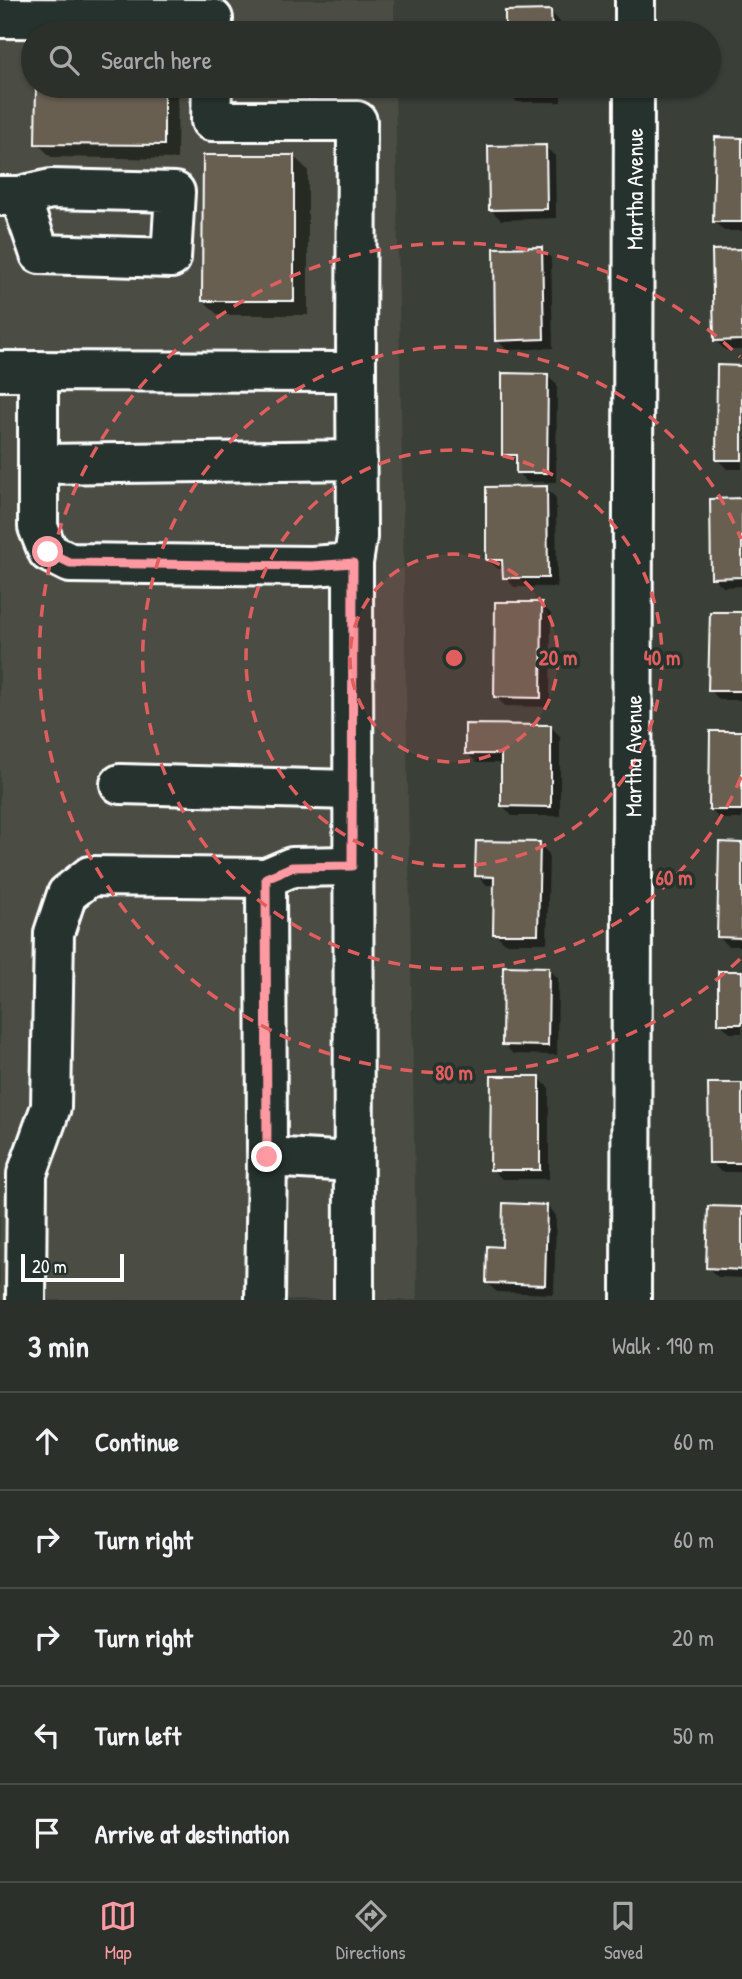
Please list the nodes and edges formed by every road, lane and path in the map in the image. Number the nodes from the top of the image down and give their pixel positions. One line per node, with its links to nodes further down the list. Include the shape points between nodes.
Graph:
1 (635, 0): 4 (street)
2 (0, 18): 3 (street)
3 (213, 21)
4 (635, 21)
5 (212, 98): 9 (street, via 211,121 357,121)
6 (634, 98): 22 (street, Martha Avenue)
7 (0, 371): 8 (street)
8 (38, 371): 9 (street); 11 (street)
9 (356, 372): 10 (street)
10 (357, 460): 11 (street); 12 (street, via 358,537)
11 (38, 464): 12 (street, via 38,527 48,552 70,563)
12 (353, 563): 14 (street)
13 (120, 784): 14 (street)
14 (352, 790): 15 (street)
15 (352, 866): 16 (street, via 292,867); 18 (street)
16 (266, 878): 17 (street); 19 (street, via 90,876 67,894 54,933 51,1107 27,1174)
17 (267, 1157): 18 (street); 20 (street)
18 (353, 1162): 21 (street)
19 (26, 1300)
20 (265, 1300)
21 (354, 1300)
22 (631, 1300)

